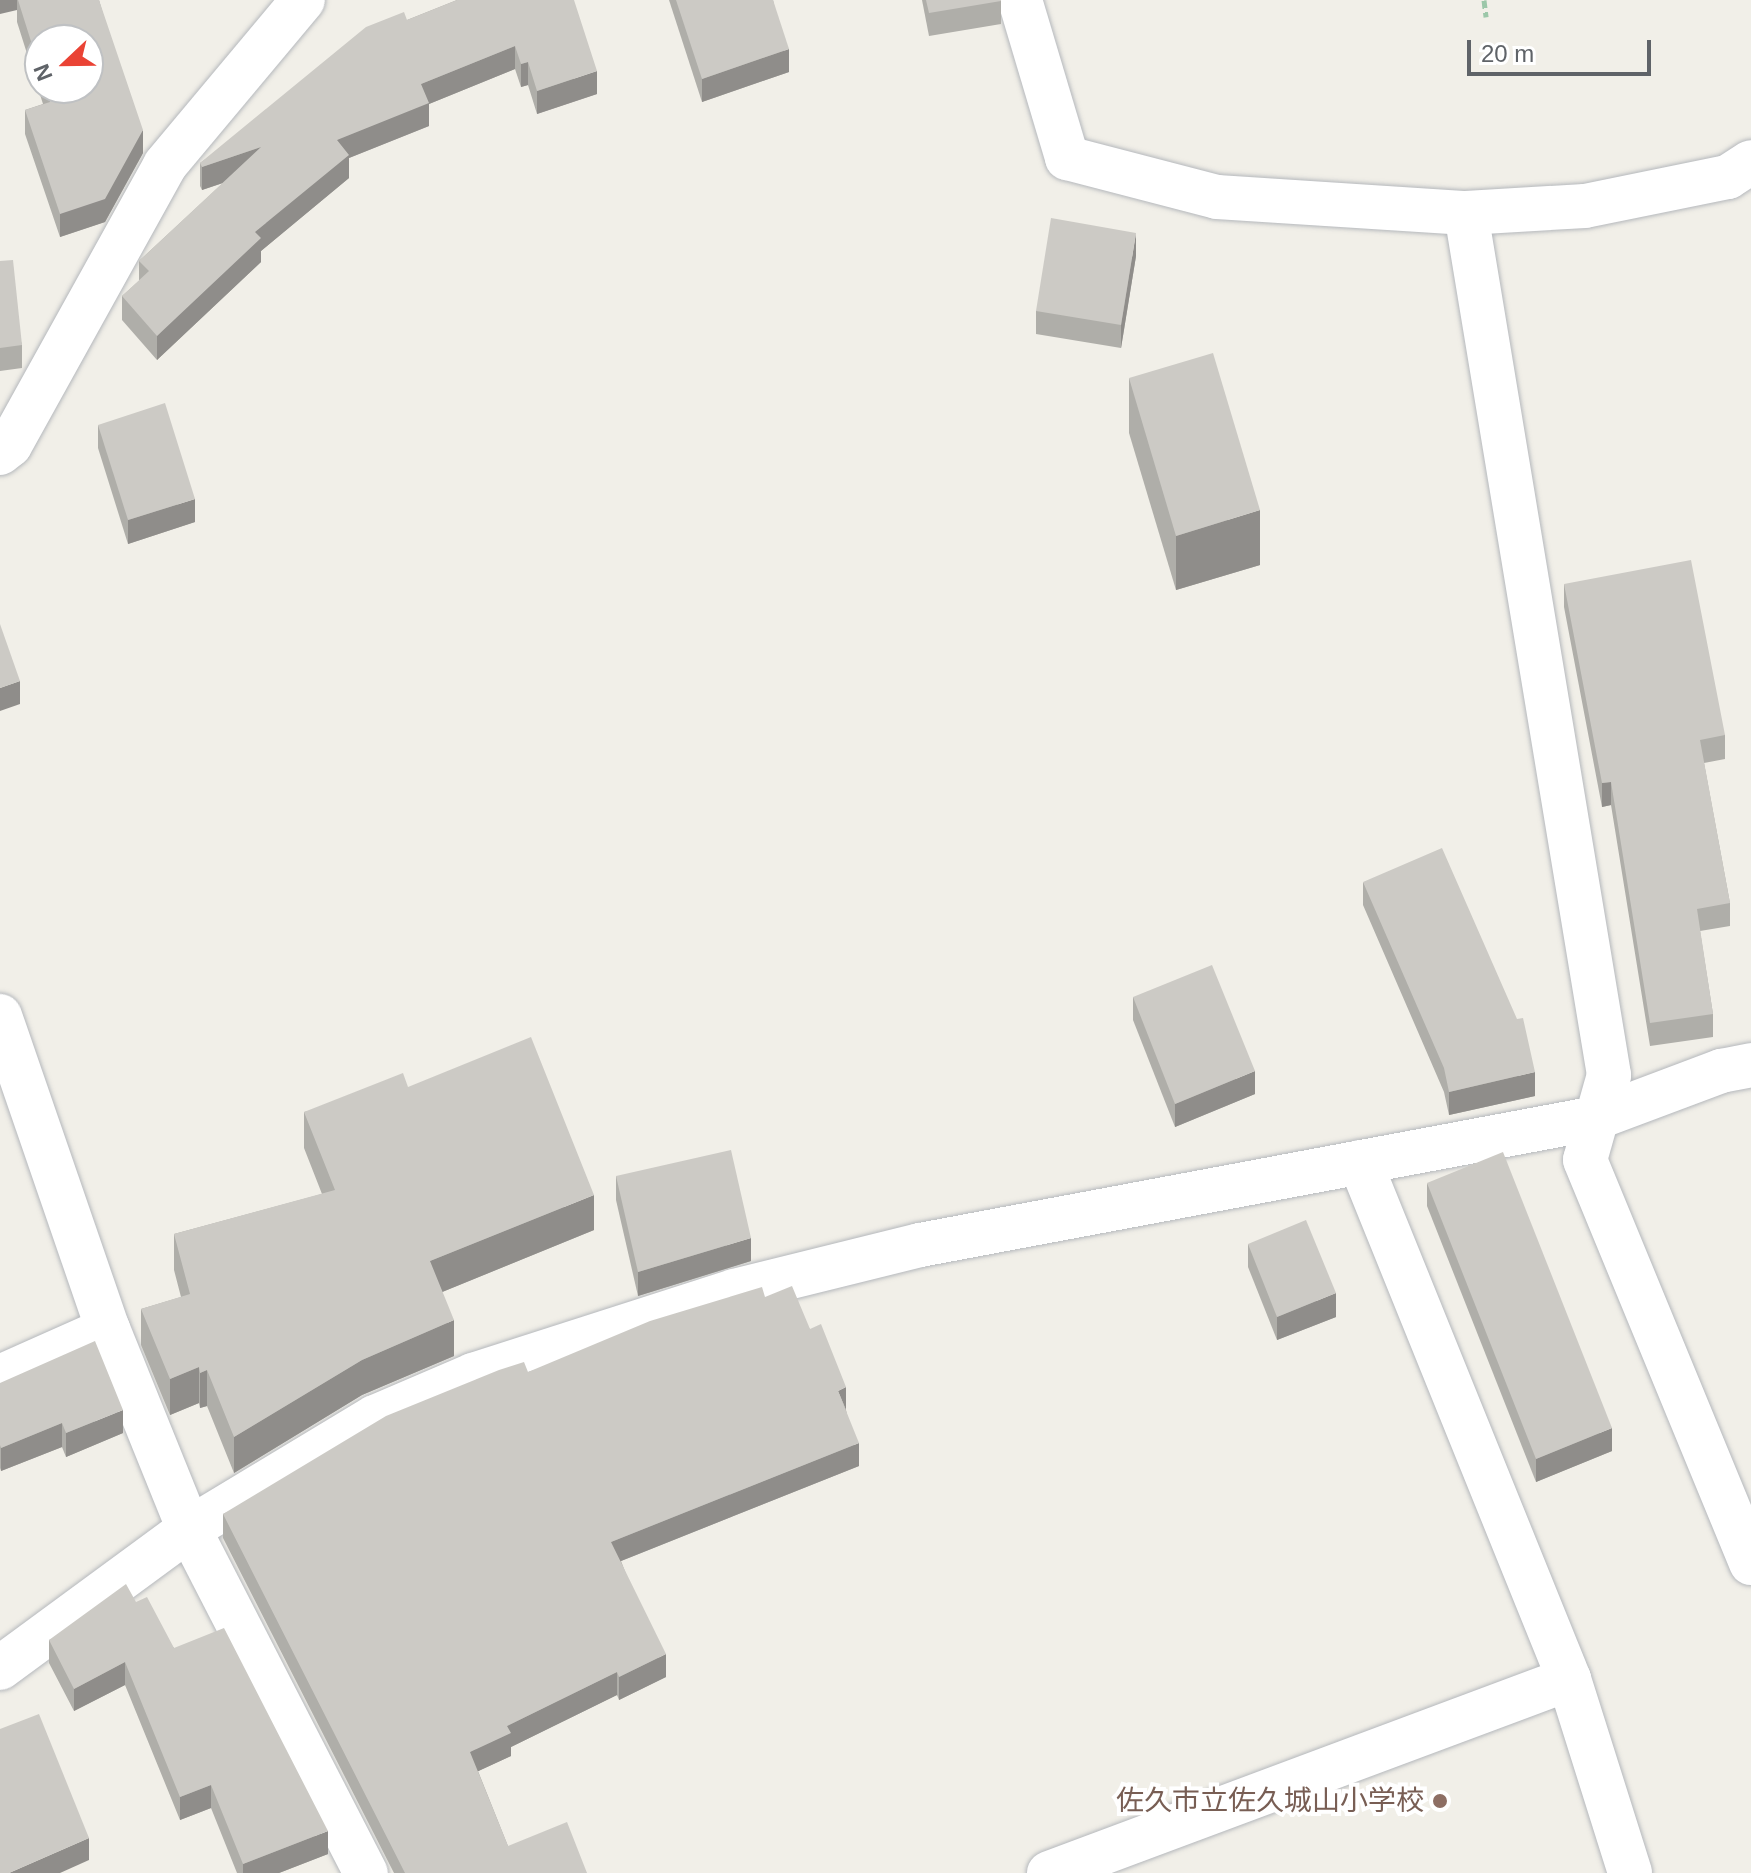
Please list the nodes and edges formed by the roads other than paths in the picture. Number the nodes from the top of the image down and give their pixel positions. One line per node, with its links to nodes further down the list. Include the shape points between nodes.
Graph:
1 (303, 0): 5 (street, via 165,165 10,445)
2 (1020, 0): 4 (street, via 1067,158 1217,197)
3 (1751, 162): 4 (street, via 1728,177 1585,206)
4 (1466, 213): 8 (street, via 1609,1075)
5 (0, 453)
6 (0, 1016): 10 (street)
7 (1751, 1065): 8 (street, via 1721,1071)
8 (1596, 1118): 9 (street); 13 (street, via 1585,1160)
9 (1360, 1162): 12 (street, via 920,1245 734,1291 473,1375 375,1417); 15 (street)
10 (108, 1329): 11 (street); 12 (street)
11 (0, 1377)
12 (189, 1529): 14 (street); 16 (street)
13 (1751, 1563)
14 (0, 1668)
15 (1569, 1679): 17 (street); 18 (street)
16 (366, 1873)
17 (1049, 1873)
18 (1630, 1873)

